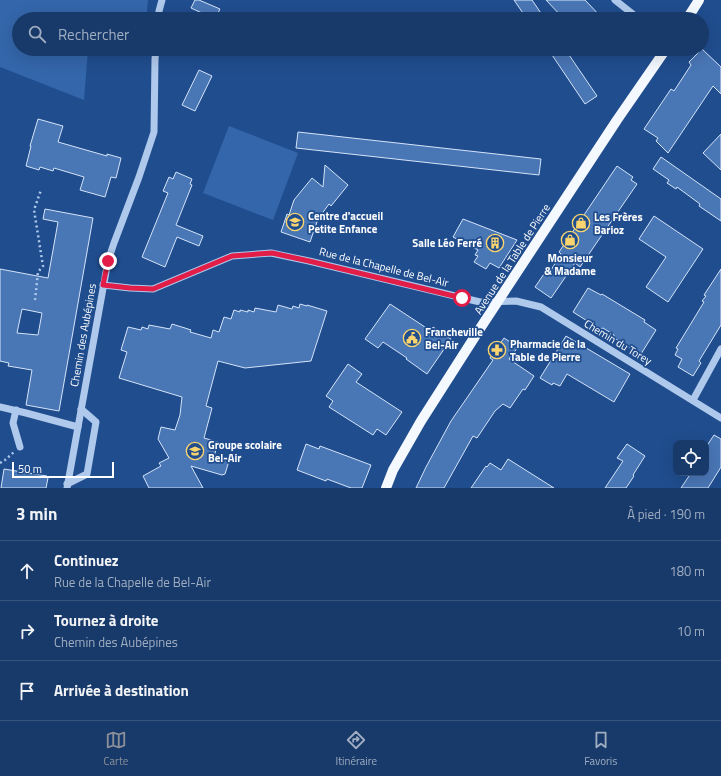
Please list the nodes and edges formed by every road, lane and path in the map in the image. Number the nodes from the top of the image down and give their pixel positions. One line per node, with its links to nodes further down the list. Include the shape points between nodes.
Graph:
1 (162, 0): 4 (street)
2 (615, 0): 5 (street)
3 (700, 0): 6 (main road)
4 (160, 12)
5 (630, 12)
6 (692, 12)
7 (155, 56): 10 (street, Chemin des Aubépines, via 154,132 114,242)
8 (661, 56): 12 (main road, Avenue de la Table de Pierre)
9 (41, 190): 11 (path, via 34,210 43,266 38,272)
10 (103, 285): 12 (street, Rue de la Chapelle de Bel-Air, via 153,289 232,256 272,253 480,302); 16 (street, Chemin des Aubépines)
11 (35, 300)
12 (499, 301): 14 (street, Chemin du Torey, via 516,301 541,307); 23 (main road, Avenue de la Table de Pierre, via 421,421 393,470)
13 (721, 349): 14 (street)
14 (693, 400): 18 (street, Chemin du Torey)
15 (0, 407): 17 (street)
16 (81, 409): 19 (street, Chemin des Aubépines); 22 (street, via 96,422 87,474)
17 (16, 410): 19 (street); 20 (street, via 13,423)
18 (721, 418)
19 (78, 427): 22 (street, Chemin des Aubépines)
20 (20, 446): 21 (path)
21 (0, 463)
22 (67, 486)
23 (386, 488)

